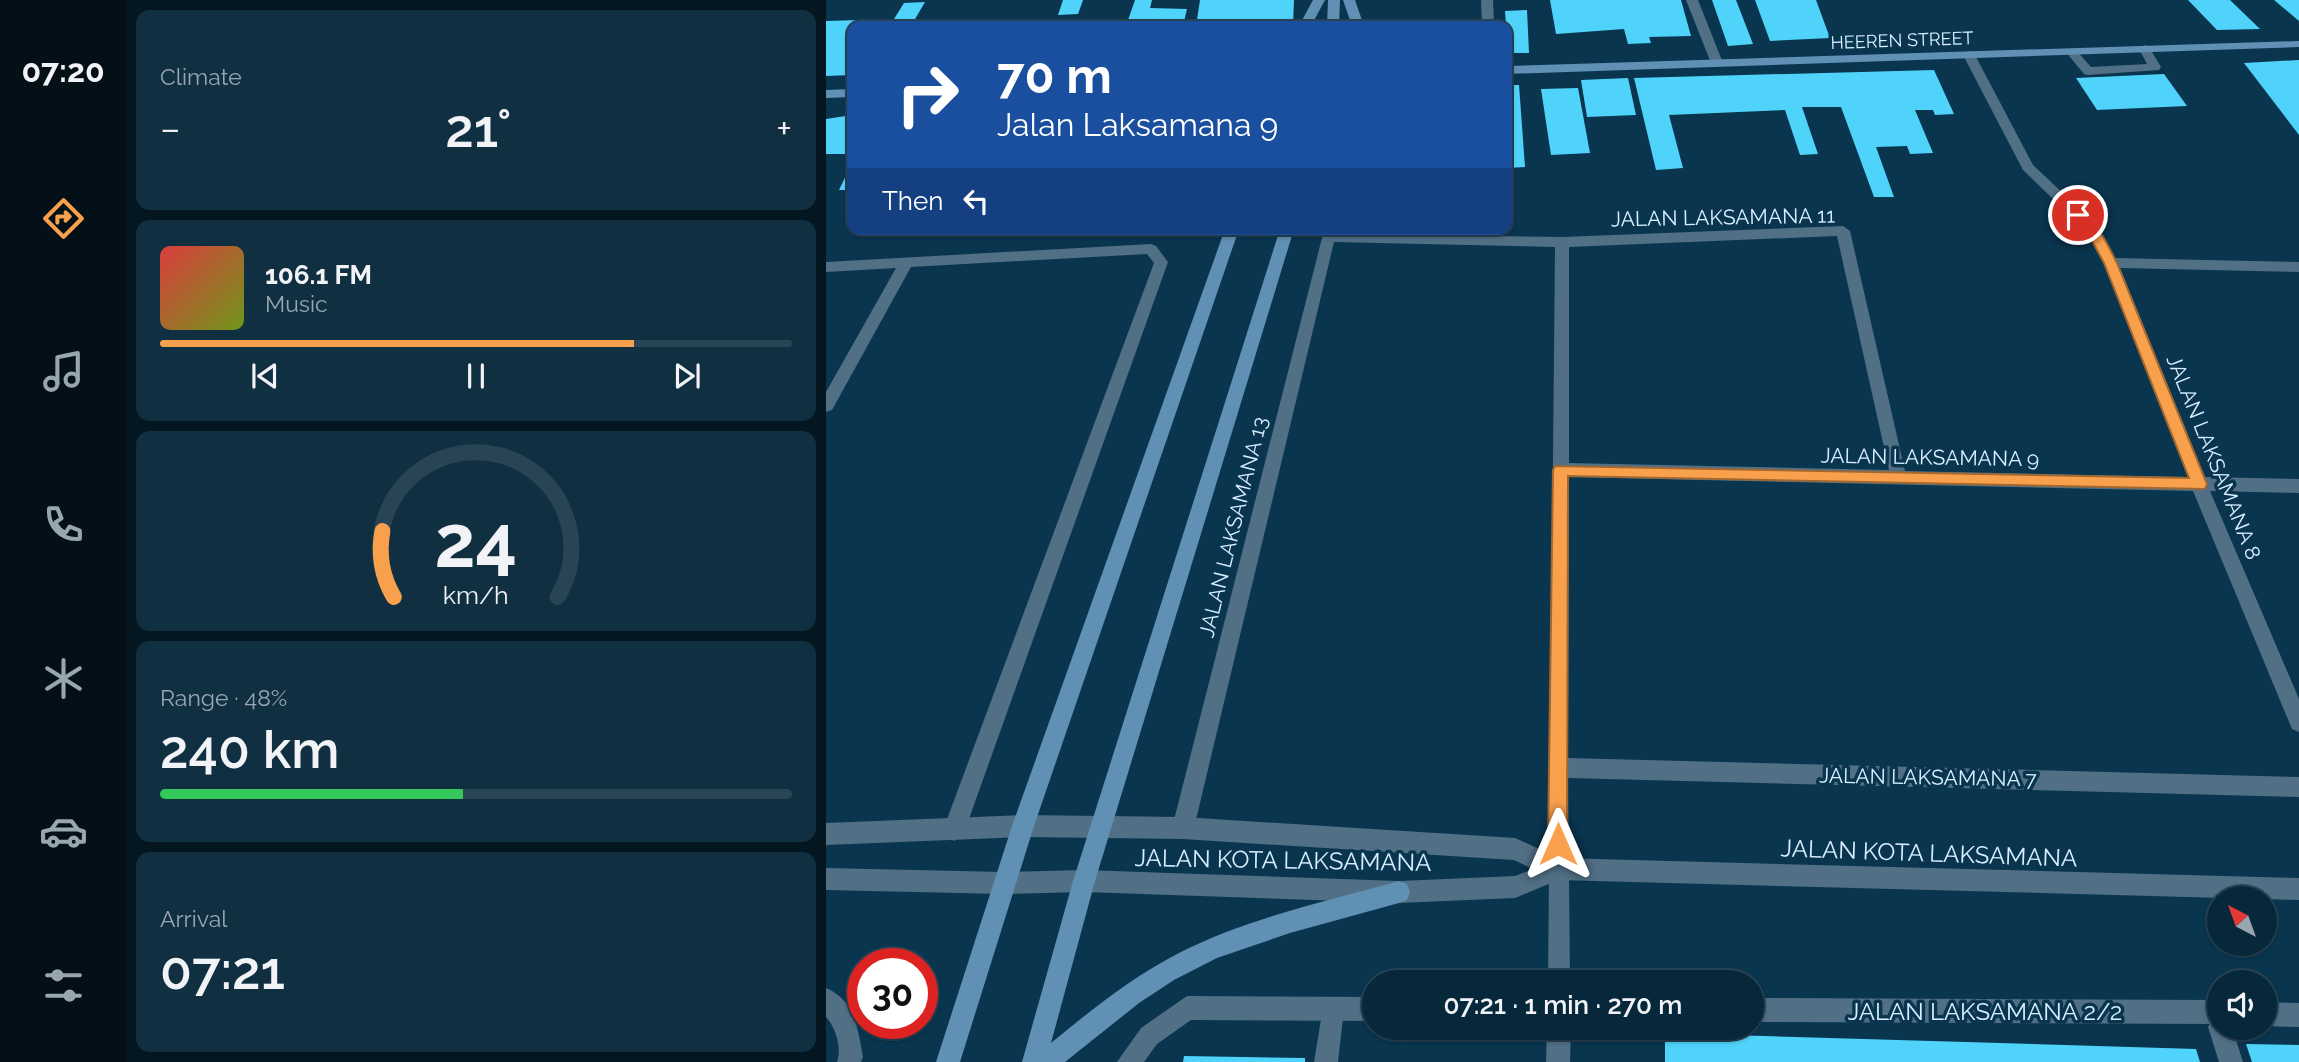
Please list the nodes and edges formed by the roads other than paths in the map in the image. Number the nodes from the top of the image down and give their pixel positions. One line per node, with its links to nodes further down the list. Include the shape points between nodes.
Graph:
1 (1319, 0): 6 (main road)
2 (1334, 0): 7 (main road)
3 (1349, 0): 8 (main road)
4 (1487, 0): 9 (street)
5 (1692, 0): 14 (street)
6 (1308, 21)
7 (1333, 21)
8 (1356, 21)
9 (1488, 21)
10 (2299, 44): 11 (main road, HEEREN STREET)
11 (2145, 49): 12 (main road, HEEREN STREET); 12 (street, via 2155,67 2088,71)
12 (2071, 51): 13 (main road, HEEREN STREET)
13 (1969, 55): 14 (main road, HEEREN STREET); 22 (street, JALAN LAKSAMANA 8, via 2028,167 2078,215)
14 (1717, 63): 15 (main road, HEEREN STREET)
15 (1512, 70)
16 (847, 93): 17 (main road)
17 (826, 94)
18 (1231, 235): 33 (main road)
19 (1285, 235): 34 (main road)
20 (1562, 242): 26 (street); 27 (street, JALAN LAKSAMANA 11, via 1843,230); 35 (street, JALAN LAKSAMANA 13, via 1328,237)
21 (907, 262): 23 (street); 25 (street); 36 (street, via 1151,249 1161,262)
22 (2111, 263): 24 (street); 28 (street, JALAN LAKSAMANA 8)
23 (826, 267)
24 (2299, 267)
25 (826, 406)
26 (1560, 470): 27 (street, JALAN LAKSAMANA 9); 31 (street)
27 (1899, 479): 28 (street, JALAN LAKSAMANA 9)
28 (2199, 484): 29 (street, JALAN LAKSAMANA 9); 30 (street, JALAN LAKSAMANA 8)
29 (2299, 486)
30 (2299, 722)
31 (1558, 768): 32 (street, JALAN LAKSAMANA 7); 38 (street)
32 (2299, 787)
33 (1023, 826): 34 (street, JALAN KOTA LAKSAMANA); 36 (street, JALAN KOTA LAKSAMANA); 41 (main road)
34 (1101, 828): 35 (street, JALAN KOTA LAKSAMANA); 40 (main road)
35 (1183, 828): 38 (street, JALAN KOTA LAKSAMANA, via 1515,849)
36 (954, 830): 37 (street, JALAN KOTA LAKSAMANA)
37 (826, 834)
38 (1558, 869): 42 (street, JALAN KOTA LAKSAMANA); 43 (street, JALAN KOTA LAKSAMANA, via 1515,887); 44 (street)
39 (826, 879): 41 (street, JALAN KOTA LAKSAMANA)
40 (1084, 881): 41 (street, JALAN KOTA LAKSAMANA); 43 (street, JALAN KOTA LAKSAMANA); 56 (main road)
41 (1003, 884): 55 (main road)
42 (2299, 889)
43 (1399, 892): 57 (main road, via 1246,937 1186,961 1118,1002)
44 (1559, 970)
45 (826, 1000): 54 (street, via 845,1021)
46 (1332, 1009): 47 (street); 58 (street, via 1187,1008 1149,1036); 59 (street)
47 (1362, 1009)
48 (1764, 1010): 51 (street, JALAN LAKSAMANA 2/2)
49 (2277, 1014): 50 (street)
50 (2299, 1015)
51 (2207, 1019)
52 (1559, 1040): 60 (street)
53 (2224, 1040): 61 (street)
54 (849, 1062)
55 (948, 1062)
56 (1034, 1062)
57 (1047, 1062)
58 (1129, 1062)
59 (1326, 1062)
60 (1558, 1062)
61 (2231, 1062)

